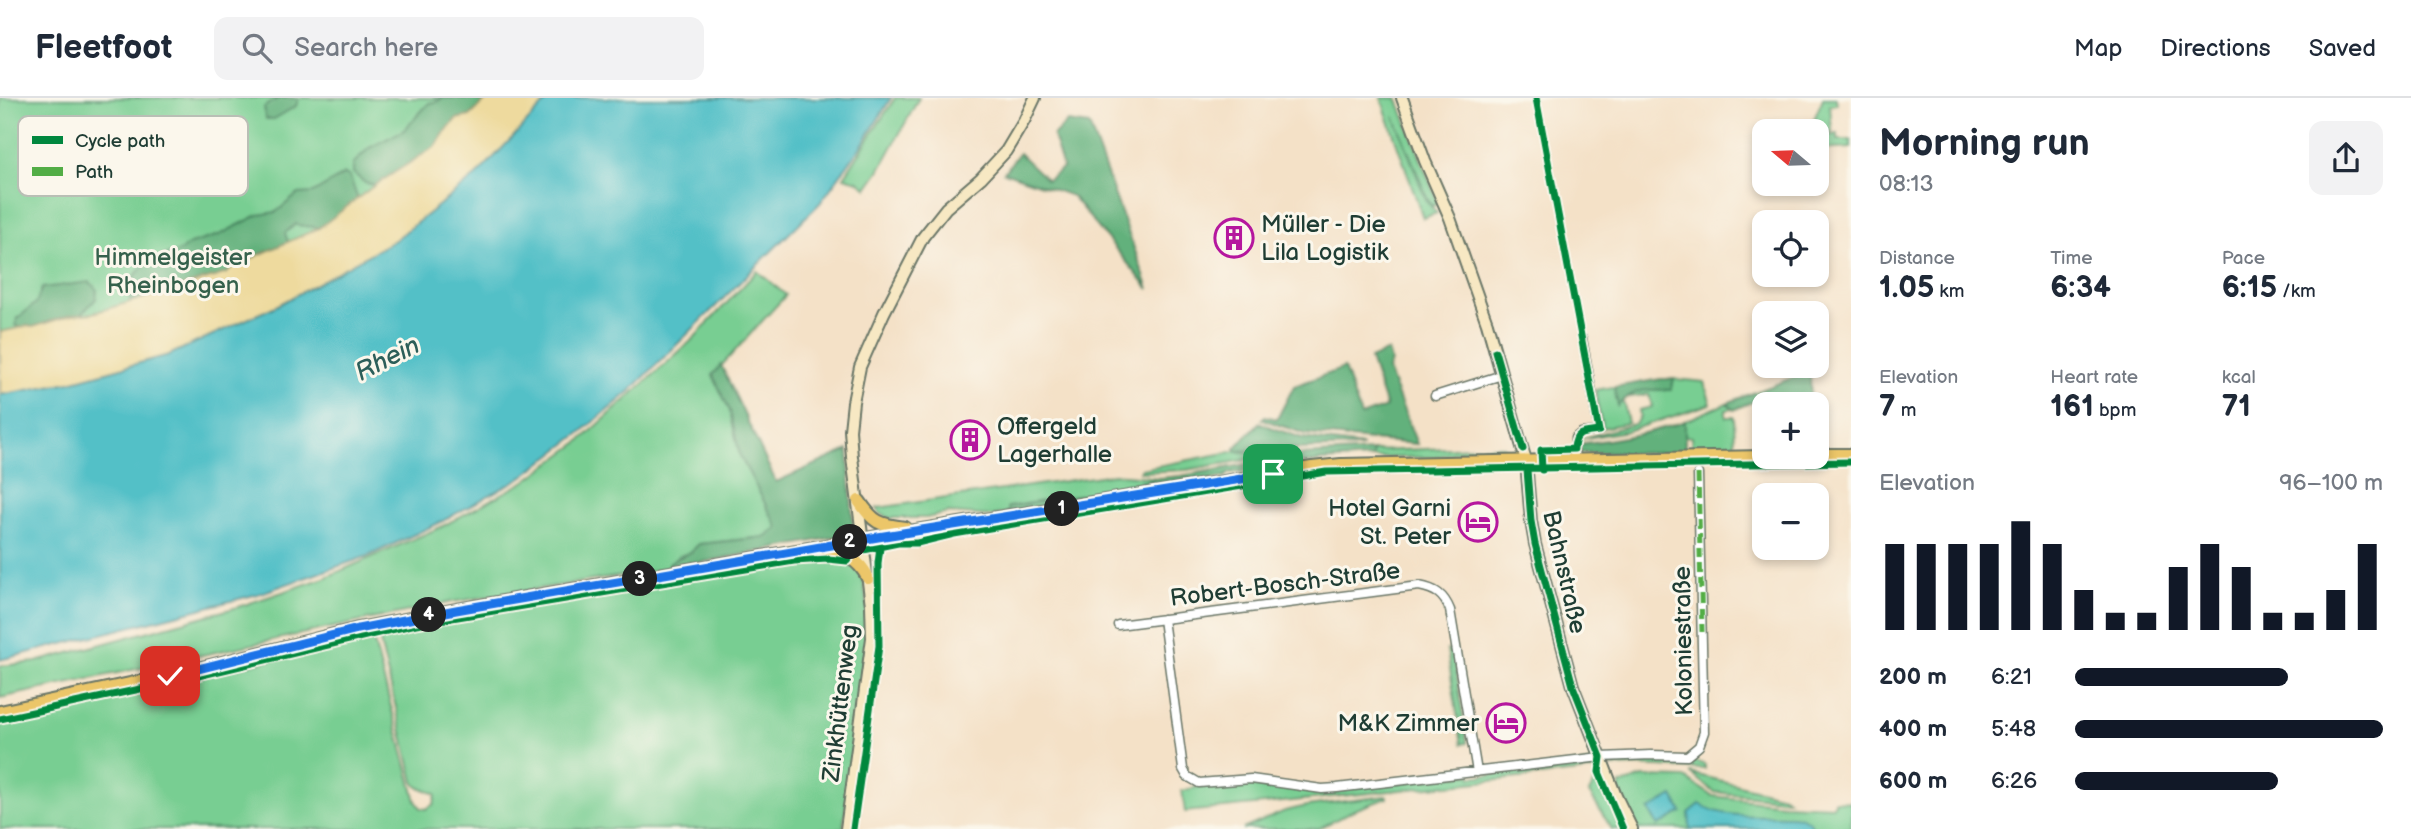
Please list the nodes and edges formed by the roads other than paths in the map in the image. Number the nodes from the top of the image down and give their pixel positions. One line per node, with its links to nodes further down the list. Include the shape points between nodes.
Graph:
1 (1035, 98): 12 (street, Zinkhüttenweg, via 1006,151 946,208 923,237 867,348 851,417)
2 (1402, 98): 4 (street, Bahnstraße, via 1469,269)
3 (1582, 338): 9 (street, via 1599,431 1575,438)
4 (1502, 375): 5 (street); 10 (street, Bahnstraße)
5 (1435, 396)
6 (1829, 455): 7 (main road)
7 (1851, 455)
8 (1752, 457): 9 (main road)
9 (1574, 460): 10 (main road)
10 (1526, 461): 13 (main road, via 1312,468); 20 (street, Bahnstraße, via 1535,544 1573,686)
11 (1698, 474): 20 (street, Koloniestraße, via 1703,740 1687,756)
12 (859, 501): 13 (main road, via 878,523); 14 (street, Zinkhüttenweg)
13 (922, 530): 14 (main road)
14 (863, 540): 15 (main road); 16 (street, Zinkhüttenweg)
15 (811, 548): 16 (main road, via 851,557); 19 (main road, via 372,626 180,674)
16 (868, 578): 22 (street, Zinkhüttenweg, via 872,638)
17 (1163, 619): 18 (street, Robert-Bosch-Straße); 21 (street, Koloniestraße, via 1183,769 1192,780 1251,779 1322,789); 21 (street, Robert-Bosch-Straße, via 1419,586 1439,592 1450,610)
18 (1118, 625)
19 (0, 712)
20 (1601, 757): 21 (street, Koloniestraße); 23 (street, Bahnstraße)
21 (1477, 772)
22 (846, 829)
23 (1632, 829)

